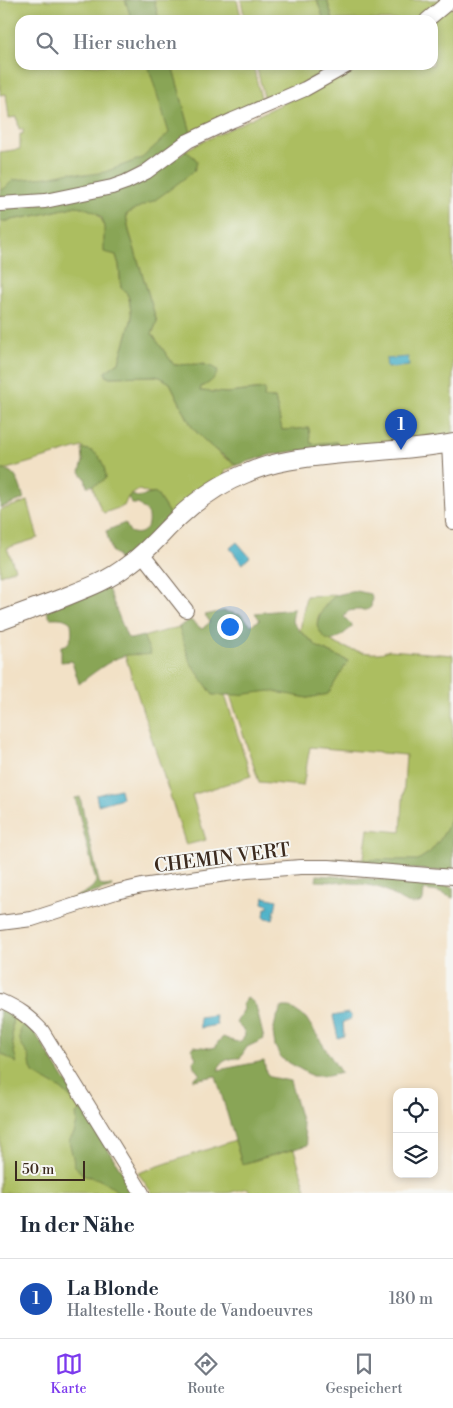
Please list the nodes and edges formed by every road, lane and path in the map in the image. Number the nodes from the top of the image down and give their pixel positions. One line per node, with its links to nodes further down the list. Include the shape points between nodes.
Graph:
1 (452, 0): 2 (street)
2 (433, 15)
3 (339, 70): 4 (street, via 305,89 188,141 146,172 126,182 45,201)
4 (0, 204)
5 (451, 443): 6 (street); 7 (main road, via 300,458 258,468 206,495)
6 (453, 522)
7 (142, 554): 8 (street); 9 (main road, via 100,584)
8 (186, 610)
9 (0, 621)
10 (453, 877): 11 (street, CHEMIN VERT, via 329,867 247,871 142,886 32,919)
11 (0, 923)
12 (0, 1001): 13 (street, via 26,1015 42,1031)
13 (142, 1193)

